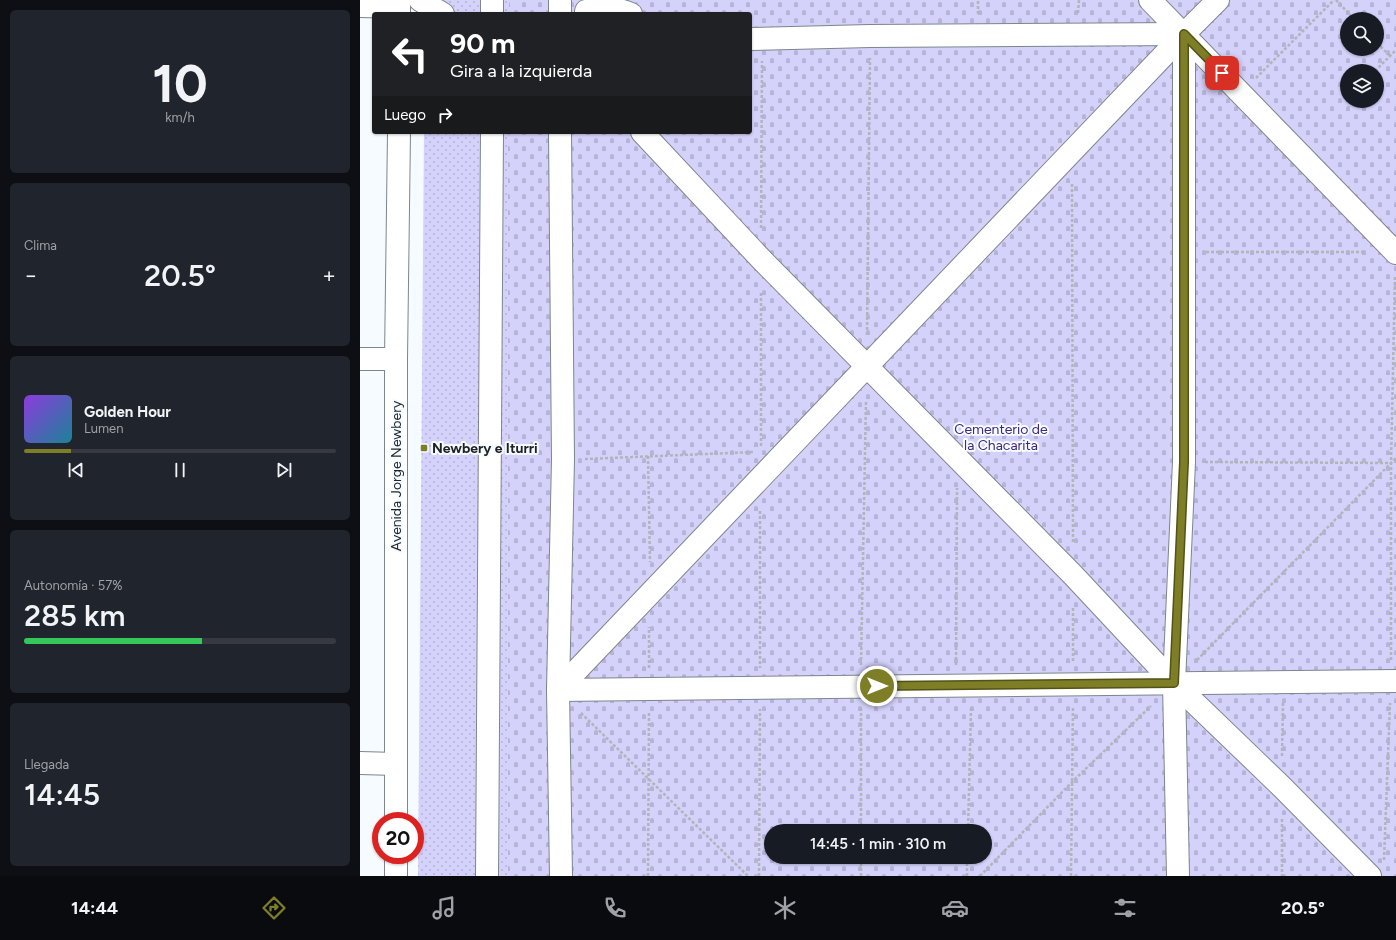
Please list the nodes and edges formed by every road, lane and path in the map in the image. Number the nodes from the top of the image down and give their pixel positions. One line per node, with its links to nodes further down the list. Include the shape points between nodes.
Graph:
1 (420, 0): 10 (main road)
2 (492, 0): 11 (main road)
3 (560, 0): 12 (main road)
4 (1150, 0): 15 (main road)
5 (1218, 0): 15 (main road)
6 (1335, 0): 14 (path); 21 (path)
7 (360, 6): 8 (main road)
8 (399, 7)
9 (588, 8): 13 (main road, via 619,9)
10 (440, 12)
11 (492, 12)
12 (560, 12)
13 (626, 12)
14 (1347, 12)
15 (1184, 34): 16 (main road); 21 (main road); 26 (main road); 27 (main road)
16 (756, 39): 29 (path)
17 (1384, 50): 19 (path)
18 (1396, 50): 19 (path)
19 (1390, 56): 20 (path)
20 (1382, 64)
21 (1241, 92): 28 (main road)
22 (399, 134): 31 (main road, Avenida Jorge Newbery)
23 (492, 134): 58 (main road)
24 (560, 134): 35 (main road)
25 (644, 134): 29 (main road)
26 (1072, 152): 32 (main road); 39 (path)
27 (1184, 252): 28 (path); 36 (main road)
28 (1396, 253): 37 (path)
29 (761, 259): 32 (main road); 35 (path, via 761,452)
30 (360, 359): 31 (main road)
31 (396, 359): 48 (main road, Avenida Jorge Newbery)
32 (866, 367): 33 (main road); 38 (main road)
33 (958, 458): 39 (main road); 43 (path)
34 (1396, 458): 37 (path)
35 (563, 459): 46 (main road)
36 (1184, 462): 37 (path); 41 (main road)
37 (1391, 463): 40 (path); 41 (path)
38 (760, 478): 45 (path); 46 (main road)
39 (1073, 575): 41 (main road); 42 (path)
40 (1394, 681): 41 (main road); 56 (path)
41 (1174, 683): 42 (main road); 49 (path); 56 (main road, via 1282,787); 66 (main road)
42 (1074, 684): 43 (main road); 49 (path)
43 (964, 686): 44 (main road); 52 (path)
44 (861, 687): 45 (main road); 51 (path)
45 (760, 688): 46 (main road); 61 (path)
46 (558, 690): 59 (main road); 60 (path)
47 (360, 763): 48 (main road)
48 (396, 764): 50 (main road, Avenida Jorge Newbery)
49 (1072, 782): 64 (path); 65 (path)
50 (396, 812)
51 (861, 824)
52 (968, 824)
53 (396, 864): 57 (main road)
54 (861, 864): 62 (path)
55 (967, 864): 63 (path)
56 (1377, 868)
57 (396, 876)
58 (487, 876)
59 (561, 876)
60 (748, 876)
61 (759, 876)
62 (861, 876)
63 (967, 876)
64 (980, 876)
65 (1072, 876)
66 (1178, 876)

